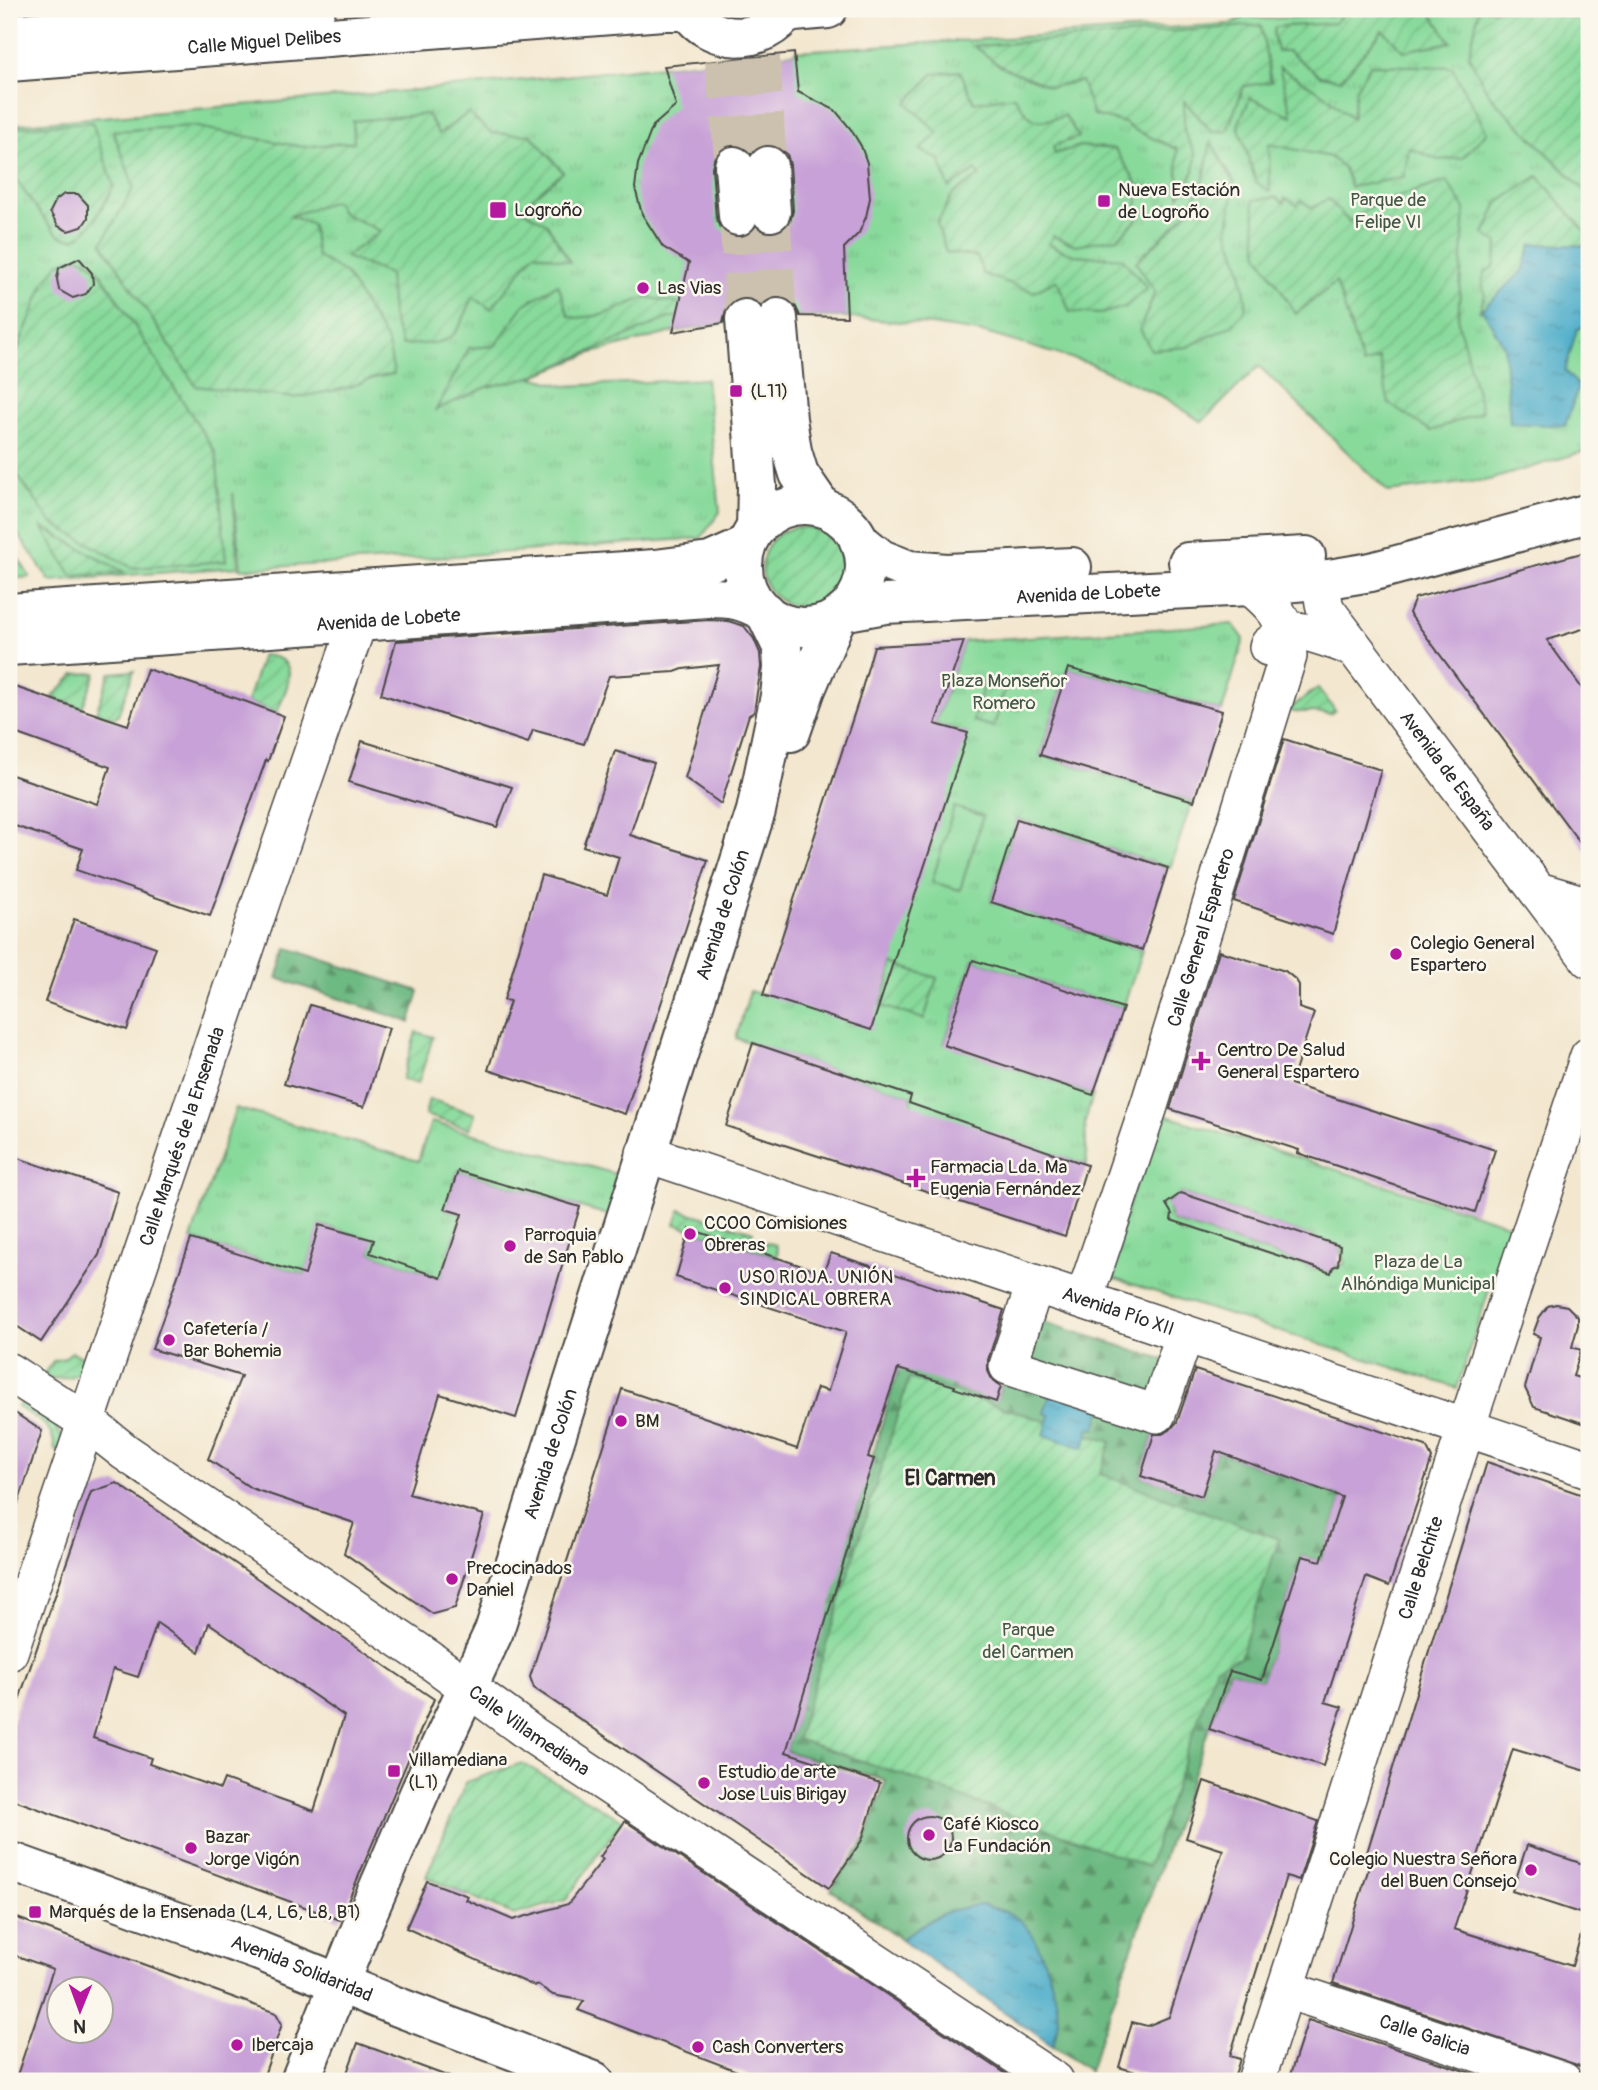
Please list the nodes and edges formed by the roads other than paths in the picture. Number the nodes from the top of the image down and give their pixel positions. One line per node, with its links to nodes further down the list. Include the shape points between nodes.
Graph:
1 (309, 9): 2 (main road, Calle Miguel Delibes); 6 (main road, Calle Miguel Delibes)
2 (316, 9)
3 (828, 9): 4 (main road)
4 (798, 13): 5 (main road, via 766,31 737,38 709,31); 5 (main road, via 743,59 714,39)
5 (691, 14): 7 (main road, Calle Miguel Delibes, via 663,11)
6 (9, 34)
7 (9, 62)
8 (751, 166): 9 (main road)
9 (754, 214)
10 (1589, 487): 15 (main road, via 1355,548)
11 (821, 506): 13 (main road, via 788,506 767,516); 13 (main road, via 799,474 762,318); 14 (main road, via 842,519)
12 (1589, 513): 15 (main road, via 1371,572)
13 (751, 537): 17 (main road, via 743,574 752,597); 18 (main road, Avenida de Lobete, via 710,562 655,569)
14 (859, 541): 15 (main road, Avenida de Lobete, via 881,559 909,570 947,573); 19 (main road, via 863,579 857,597)
15 (1322, 567): 16 (main road, Avenida de Lobete); 23 (street, Avenida de España, via 1326,610)
16 (1250, 586): 19 (main road, Avenida de Lobete, via 885,604); 21 (street, via 1271,603)
17 (765, 612): 19 (main road, via 780,623 812,628); 20 (main road, Avenida de Lobete, via 732,598 708,598); 24 (main road, Avenida de Colón, via 782,647 783,667)
18 (9, 613)
19 (841, 616): 24 (main road, Avenida de Colón)
20 (358, 622): 22 (main road, Avenida de Lobete); 34 (street, Calle Marqués de la Ensenada)
21 (1286, 632): 23 (street); 31 (street, Calle General Espartero, via 1288,656)
22 (9, 646)
23 (1353, 648): 25 (street, Avenida de España)
24 (756, 811): 29 (main road, Avenida de Colón)
25 (1538, 891): 26 (street); 27 (street, Avenida de España)
26 (1589, 906)
27 (1589, 959)
28 (1589, 1056): 35 (street, Calle Belchite)
29 (645, 1153): 30 (street, Avenida Pío XII); 38 (main road, Avenida de Colón, via 494,1631)
30 (1035, 1284): 31 (street, Avenida Pío XII); 32 (street, via 1008,1366 1157,1414)
31 (1090, 1291): 32 (street, Avenida Pío XII)
32 (1185, 1334): 35 (street, Avenida Pío XII)
33 (9, 1372): 34 (street, Calle Villamediana)
34 (87, 1422): 37 (street, Calle Marqués de la Ensenada); 38 (street, Calle Villamediana)
35 (1466, 1428): 36 (street, Avenida Pío XII); 41 (street, Calle Belchite)
36 (1589, 1469)
37 (9, 1652)
38 (467, 1686): 40 (main road, Avenida de Colón); 44 (street, Calle Villamediana, via 545,1743)
39 (9, 1861): 40 (main road, Avenida Solidaridad)
40 (339, 1984): 42 (main road, Avenida de Colón); 43 (main road, Avenida Solidaridad)
41 (1287, 1990): 45 (street, Calle Belchite); 46 (street, Calle Galicia)
42 (300, 2081)
43 (594, 2081)
44 (1055, 2081)
45 (1256, 2081)
46 (1563, 2081)

